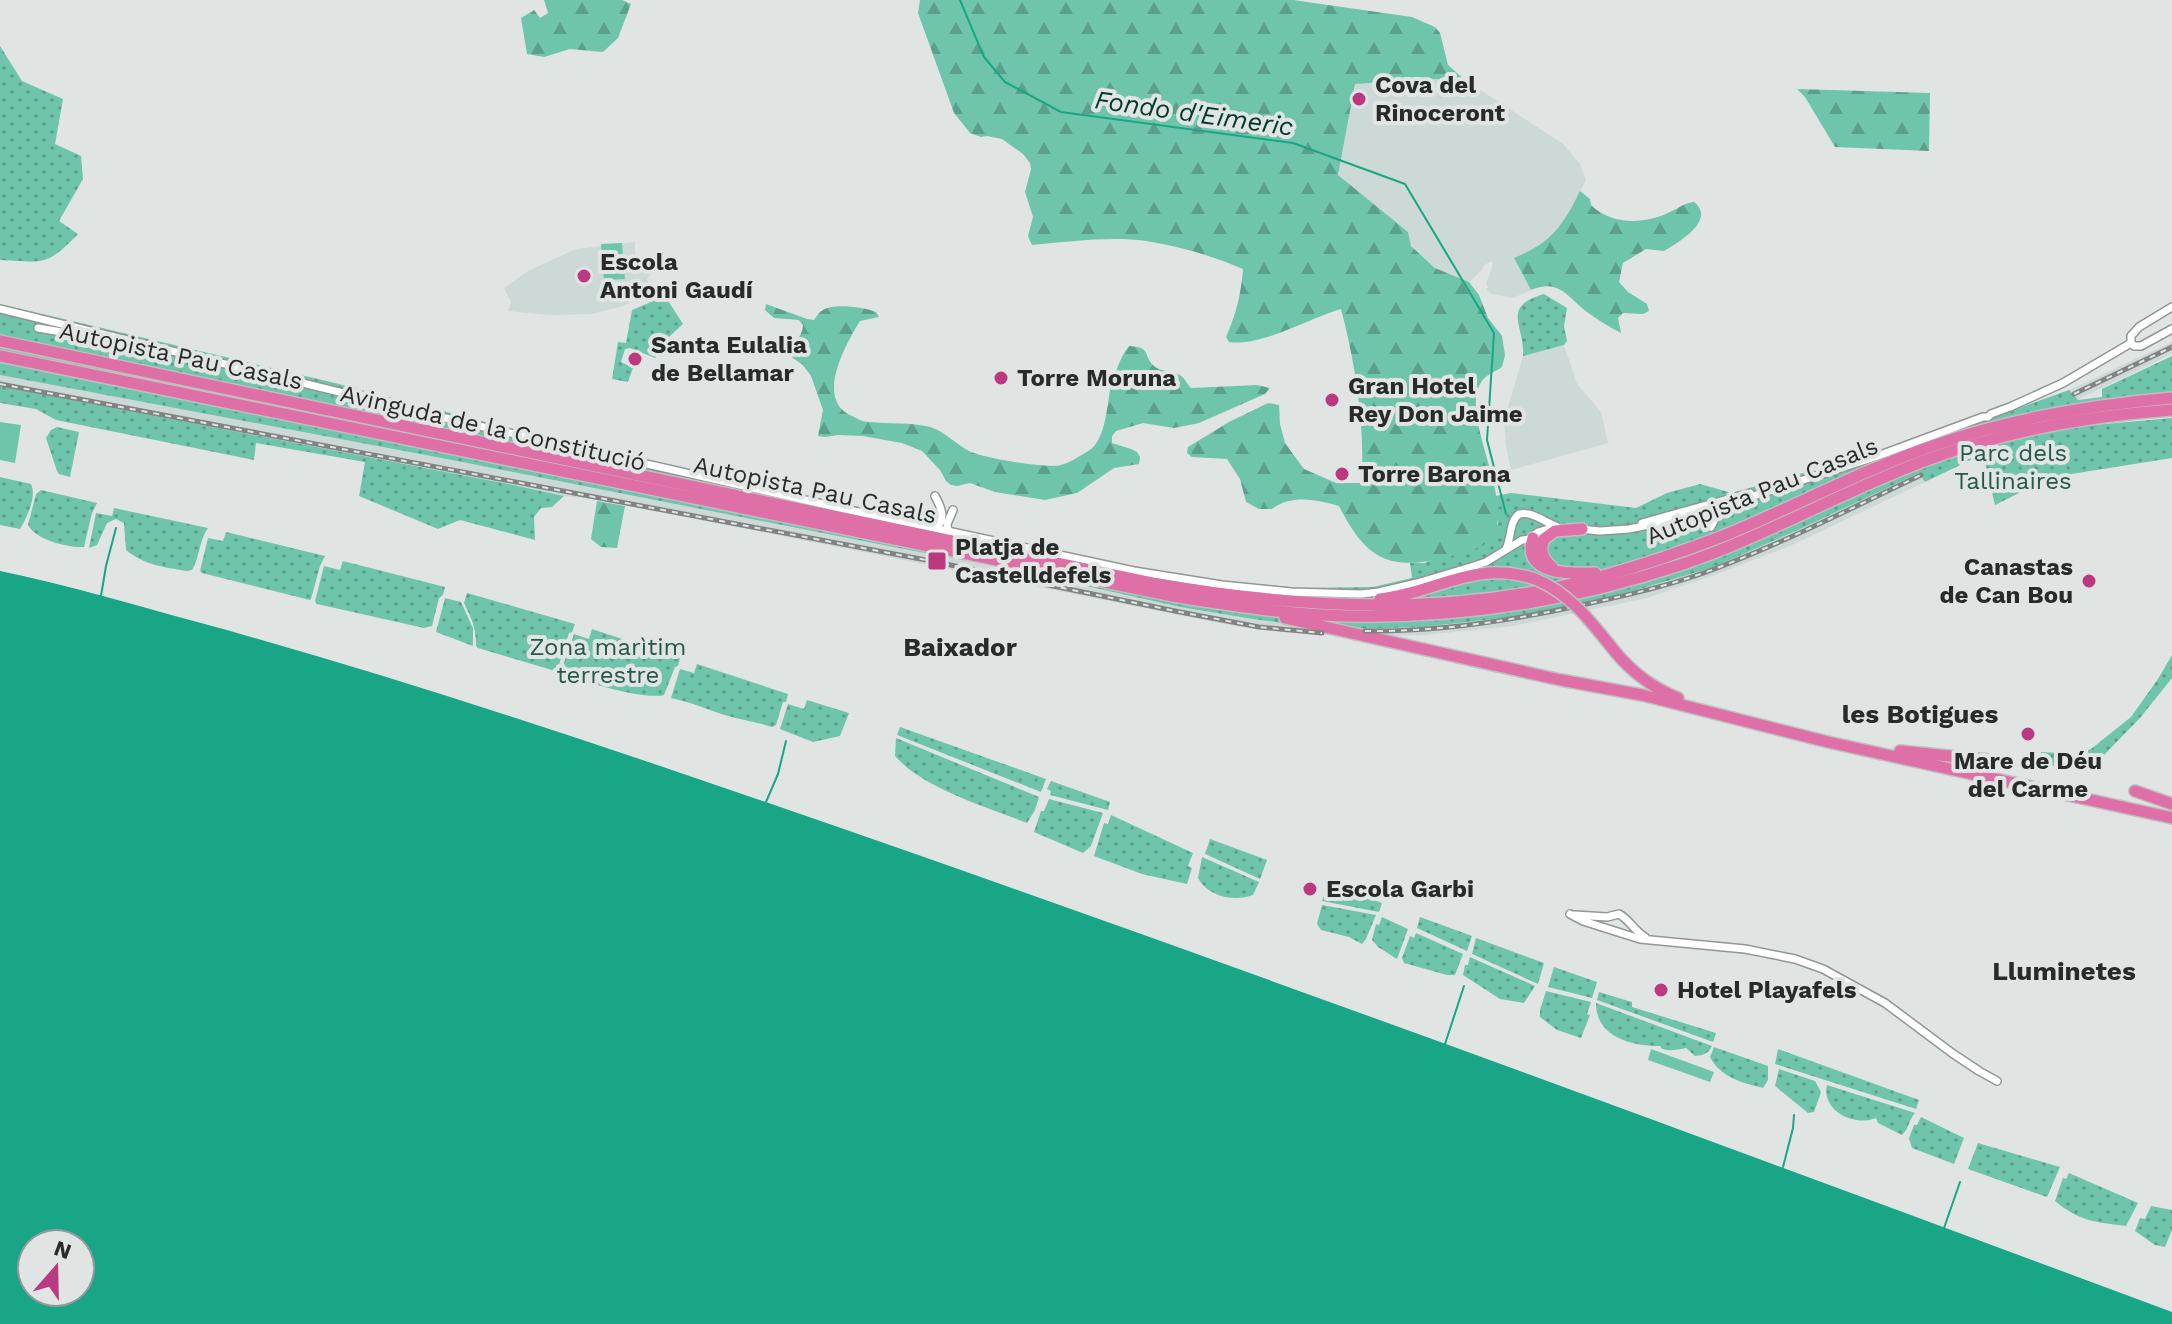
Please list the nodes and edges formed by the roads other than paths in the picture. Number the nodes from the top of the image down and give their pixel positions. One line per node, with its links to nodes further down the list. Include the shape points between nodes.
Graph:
1 (2172, 307): 6 (street, via 2139,327)
2 (0, 309): 7 (street, Avinguda de la Constitució)
3 (38, 328): 7 (street)
4 (2172, 329): 6 (street, via 2141,346)
5 (0, 341): 27 (highway, Autopista Pau Casals, via 1152,583)
6 (2131, 343): 11 (street, via 2063,383 1987,415)
7 (150, 345): 22 (street, Avinguda de la Constitució, via 466,423)
8 (0, 356): 28 (highway, Autopista Pau Casals)
9 (2172, 398): 25 (highway, Autopista Pau Casals, via 2043,414 1969,434 1890,462 1723,536)
10 (2172, 410): 28 (highway, Autopista Pau Casals, via 2074,420 1979,442 1691,561 1555,598 1397,615 1324,615)
11 (1764, 492): 13 (street); 17 (street)
12 (935, 496): 22 (street)
13 (1748, 498): 15 (street); 19 (street, via 1718,513)
14 (951, 508): 22 (street)
15 (1706, 512): 17 (street); 19 (street)
16 (1536, 518): 18 (street); 20 (street, via 1519,514); 23 (street, via 1539,526)
17 (1658, 521): 19 (street, via 1700,519); 21 (street, via 1615,530)
18 (1558, 527): 21 (street); 23 (street, Avinguda de la Constitució)
19 (1711, 527)
20 (1511, 528): 23 (street, via 1515,536); 24 (street)
21 (1582, 529): 26 (highway, via 1555,531 1544,539 1543,557)
22 (942, 530): 24 (street, Avinguda de la Constitució, via 1134,571 1291,592 1379,592 1474,566)
23 (1531, 537): 24 (street, Avinguda de la Constitució); 26 (highway, via 1536,562)
24 (1505, 551)
25 (1624, 570): 26 (highway); 27 (highway, Autopista Pau Casals, via 1553,588 1463,601)
26 (1559, 572)
27 (1324, 603): 30 (highway, bridge, via 1393,597 1484,573 1535,579 1575,605 1630,669)
28 (1234, 606): 29 (highway)
29 (1561, 680): 30 (highway); 34 (highway, via 1654,697)
30 (1680, 704): 31 (highway)
31 (1888, 749): 33 (highway); 37 (highway)
32 (1863, 758): 34 (highway)
33 (1998, 761)
34 (1962, 772): 37 (highway)
35 (2135, 791): 36 (highway)
36 (2172, 804)
37 (2172, 815)
38 (1607, 917): 39 (street, via 1619,914); 40 (street); 40 (street, via 1570,914)
39 (1629, 923): 41 (street); 42 (street, via 1635,932)
40 (1607, 927): 41 (street)
41 (1621, 933): 42 (street)
42 (1662, 942): 43 (street, via 1745,949 1823,969 1885,1003)
43 (1997, 1081)

